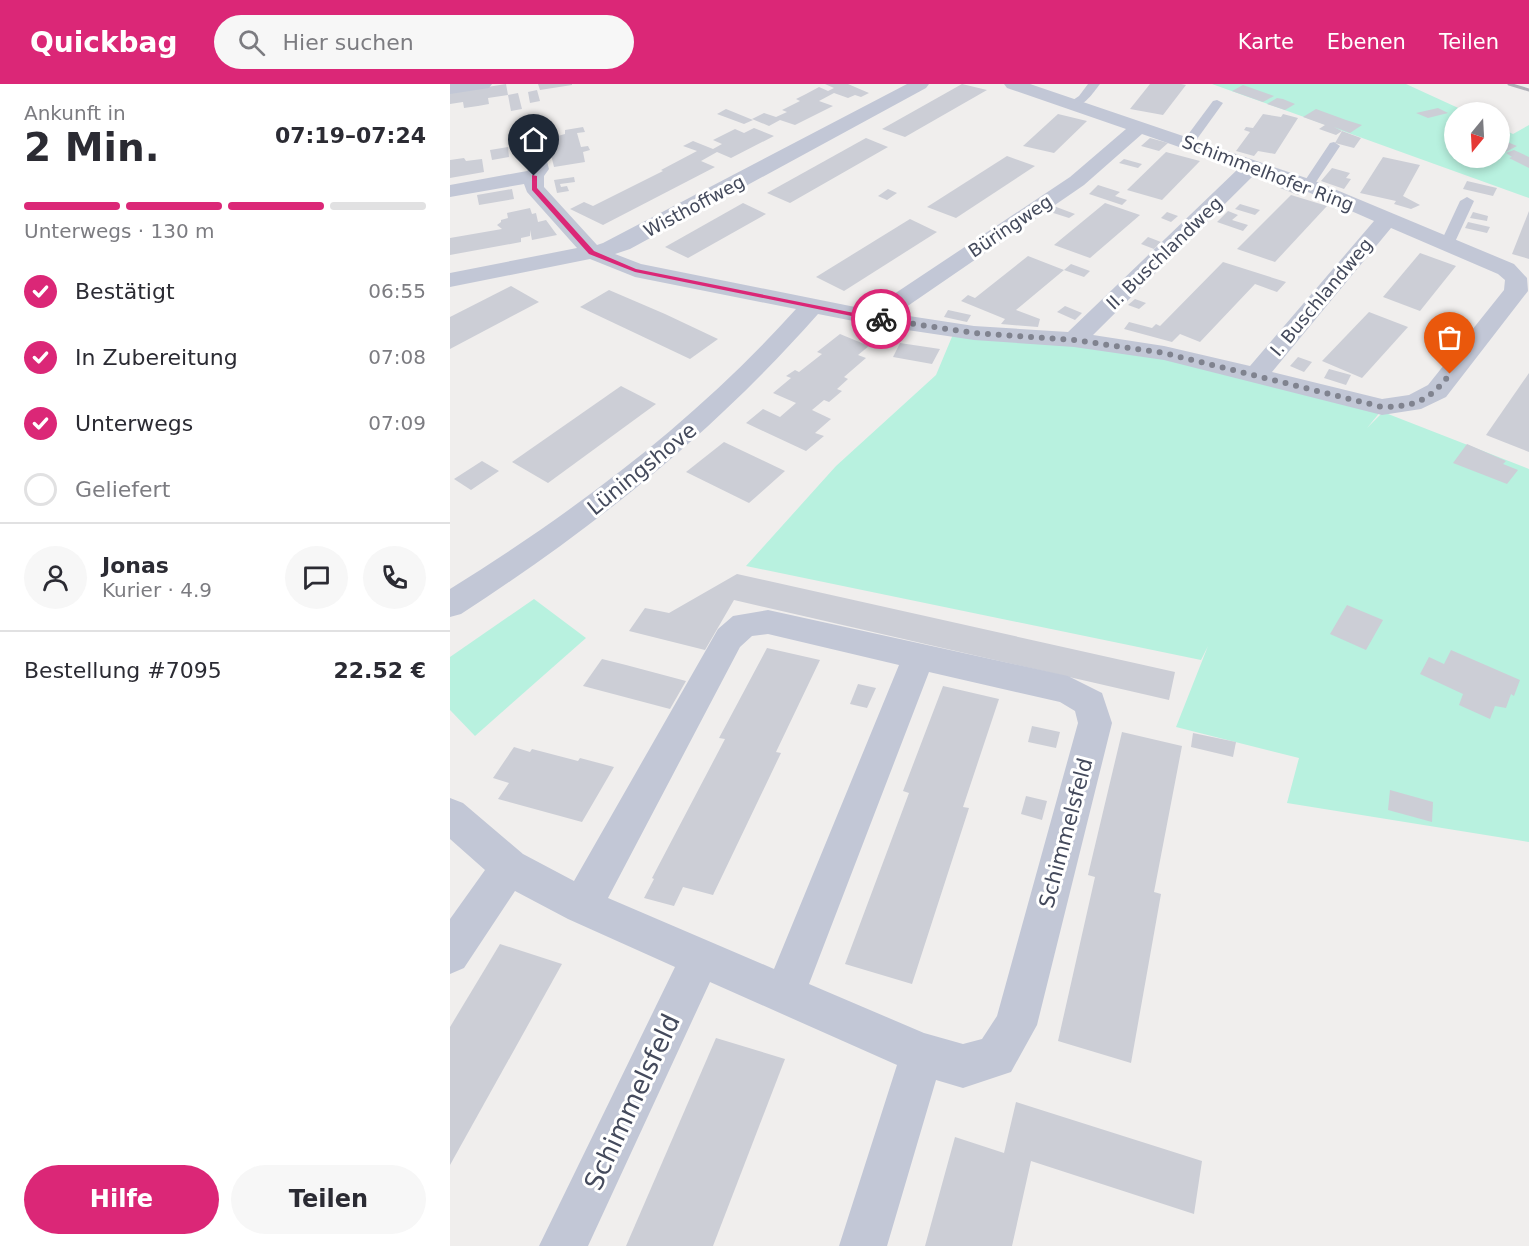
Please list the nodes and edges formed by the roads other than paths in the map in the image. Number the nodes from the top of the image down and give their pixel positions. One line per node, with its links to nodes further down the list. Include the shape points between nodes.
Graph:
1 (483, 84): 5 (street)
2 (920, 84): 19 (street, Wisthoffweg, via 622,244)
3 (1013, 84): 7 (street, Schimmelhofer Ring)
4 (1094, 84): 7 (lane)
5 (450, 89)
6 (1217, 103): 10 (lane)
7 (1074, 104): 8 (street, Schimmelhofer Ring)
8 (1140, 126): 10 (street, Schimmelhofer Ring); 23 (street, Büringweg, via 1077,181)
9 (532, 135): 13 (street, via 539,169)
10 (1188, 143): 12 (street, Schimmelhofer Ring)
11 (1334, 146): 14 (lane)
12 (1253, 165): 14 (street, Schimmelhofer Ring); 24 (street, II. Buschlandweg)
13 (534, 176): 15 (street); 19 (street, via 534,189)
14 (1308, 185): 17 (street, Schimmelhofer Ring)
15 (450, 190)
16 (1467, 201): 18 (lane)
17 (1387, 219): 18 (street, Schimmelhofer Ring); 25 (street, I. Buschlandweg)
18 (1447, 244): 20 (street, Schimmelhofer Ring)
19 (592, 252): 21 (street, Wisthoffweg); 22 (street, Schimmelhofer Ring, via 635,270)
20 (1522, 278): 25 (street, Schimmelhofer Ring, via 1516,291 1437,391 1424,400 1401,407 1382,407)
21 (450, 280)
22 (812, 306): 23 (street, Schimmelhofer Ring); 26 (street, Lüningshove, via 737,388 644,470 576,523)
23 (874, 318): 24 (street, Schimmelhofer Ring, via 974,333)
24 (1074, 340): 25 (street, Schimmelhofer Ring, via 1164,353)
25 (1255, 375)
26 (450, 605)
27 (920, 655): 30 (street, Schimmelsfeld, via 768,622 744,625 729,638); 33 (street); 34 (street, Schimmelsfeld, via 1068,690 1090,704 1095,723 1016,1025 996,1057 963,1066)
28 (450, 815): 29 (street, Schimmelsfeld)
29 (509, 867): 30 (street, Schimmelsfeld); 31 (street)
30 (582, 906): 32 (street, Schimmelsfeld)
31 (450, 954)
32 (700, 958): 33 (street, Schimmelsfeld); 35 (street, Schimmelsfeld)
33 (784, 994): 34 (street, Schimmelsfeld)
34 (922, 1054): 36 (street)
35 (563, 1246)
36 (863, 1246)

